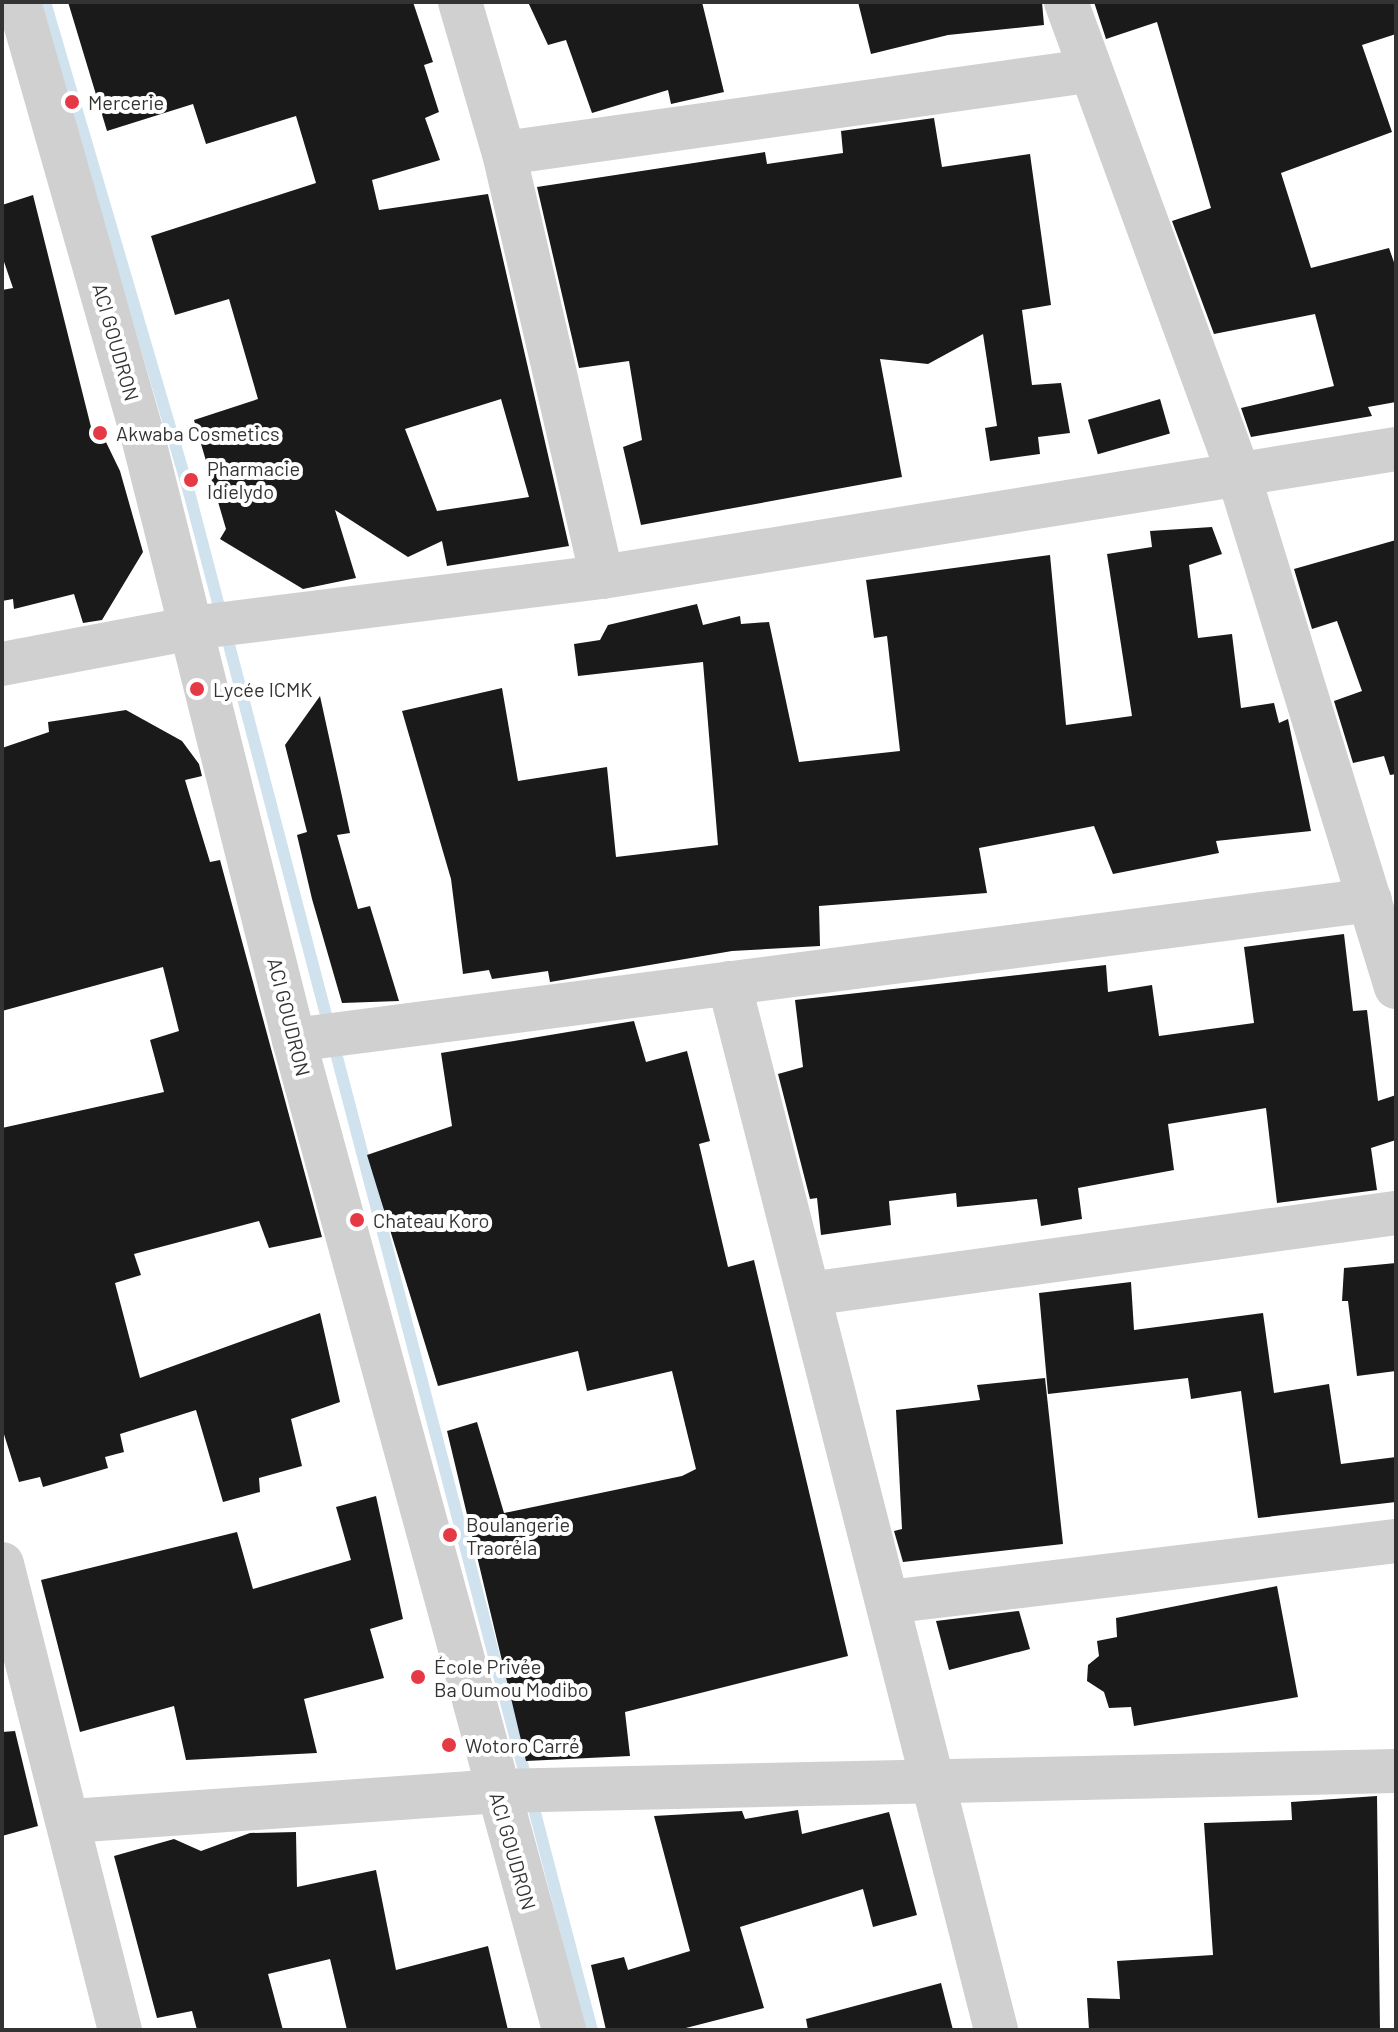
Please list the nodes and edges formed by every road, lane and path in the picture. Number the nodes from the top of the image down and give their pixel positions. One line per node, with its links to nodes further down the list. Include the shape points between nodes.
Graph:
1 (19, 2): 9 (street, ACI GOUDRON)
2 (460, 2): 5 (street)
3 (1066, 2): 4 (street)
4 (1087, 71): 5 (street); 7 (street)
5 (504, 153): 8 (street)
6 (1396, 449): 7 (street)
7 (1237, 470): 8 (street); 11 (street)
8 (602, 577): 9 (street)
9 (192, 628): 10 (street); 14 (street, ACI GOUDRON)
10 (2, 664)
11 (1370, 900): 12 (street); 13 (street)
12 (729, 983): 14 (street); 16 (street)
13 (1396, 987)
14 (294, 1040): 22 (street, ACI GOUDRON)
15 (1396, 1213): 16 (street)
16 (809, 1294): 19 (street)
17 (1396, 1541): 19 (street)
18 (2, 1564): 23 (street)
19 (888, 1602): 21 (street)
20 (1396, 1771): 21 (street)
21 (934, 1781): 22 (street); 26 (street)
22 (496, 1791): 23 (street); 25 (street, ACI GOUDRON)
23 (71, 1821): 24 (street)
24 (120, 2030)
25 (564, 2030)
26 (996, 2030)

